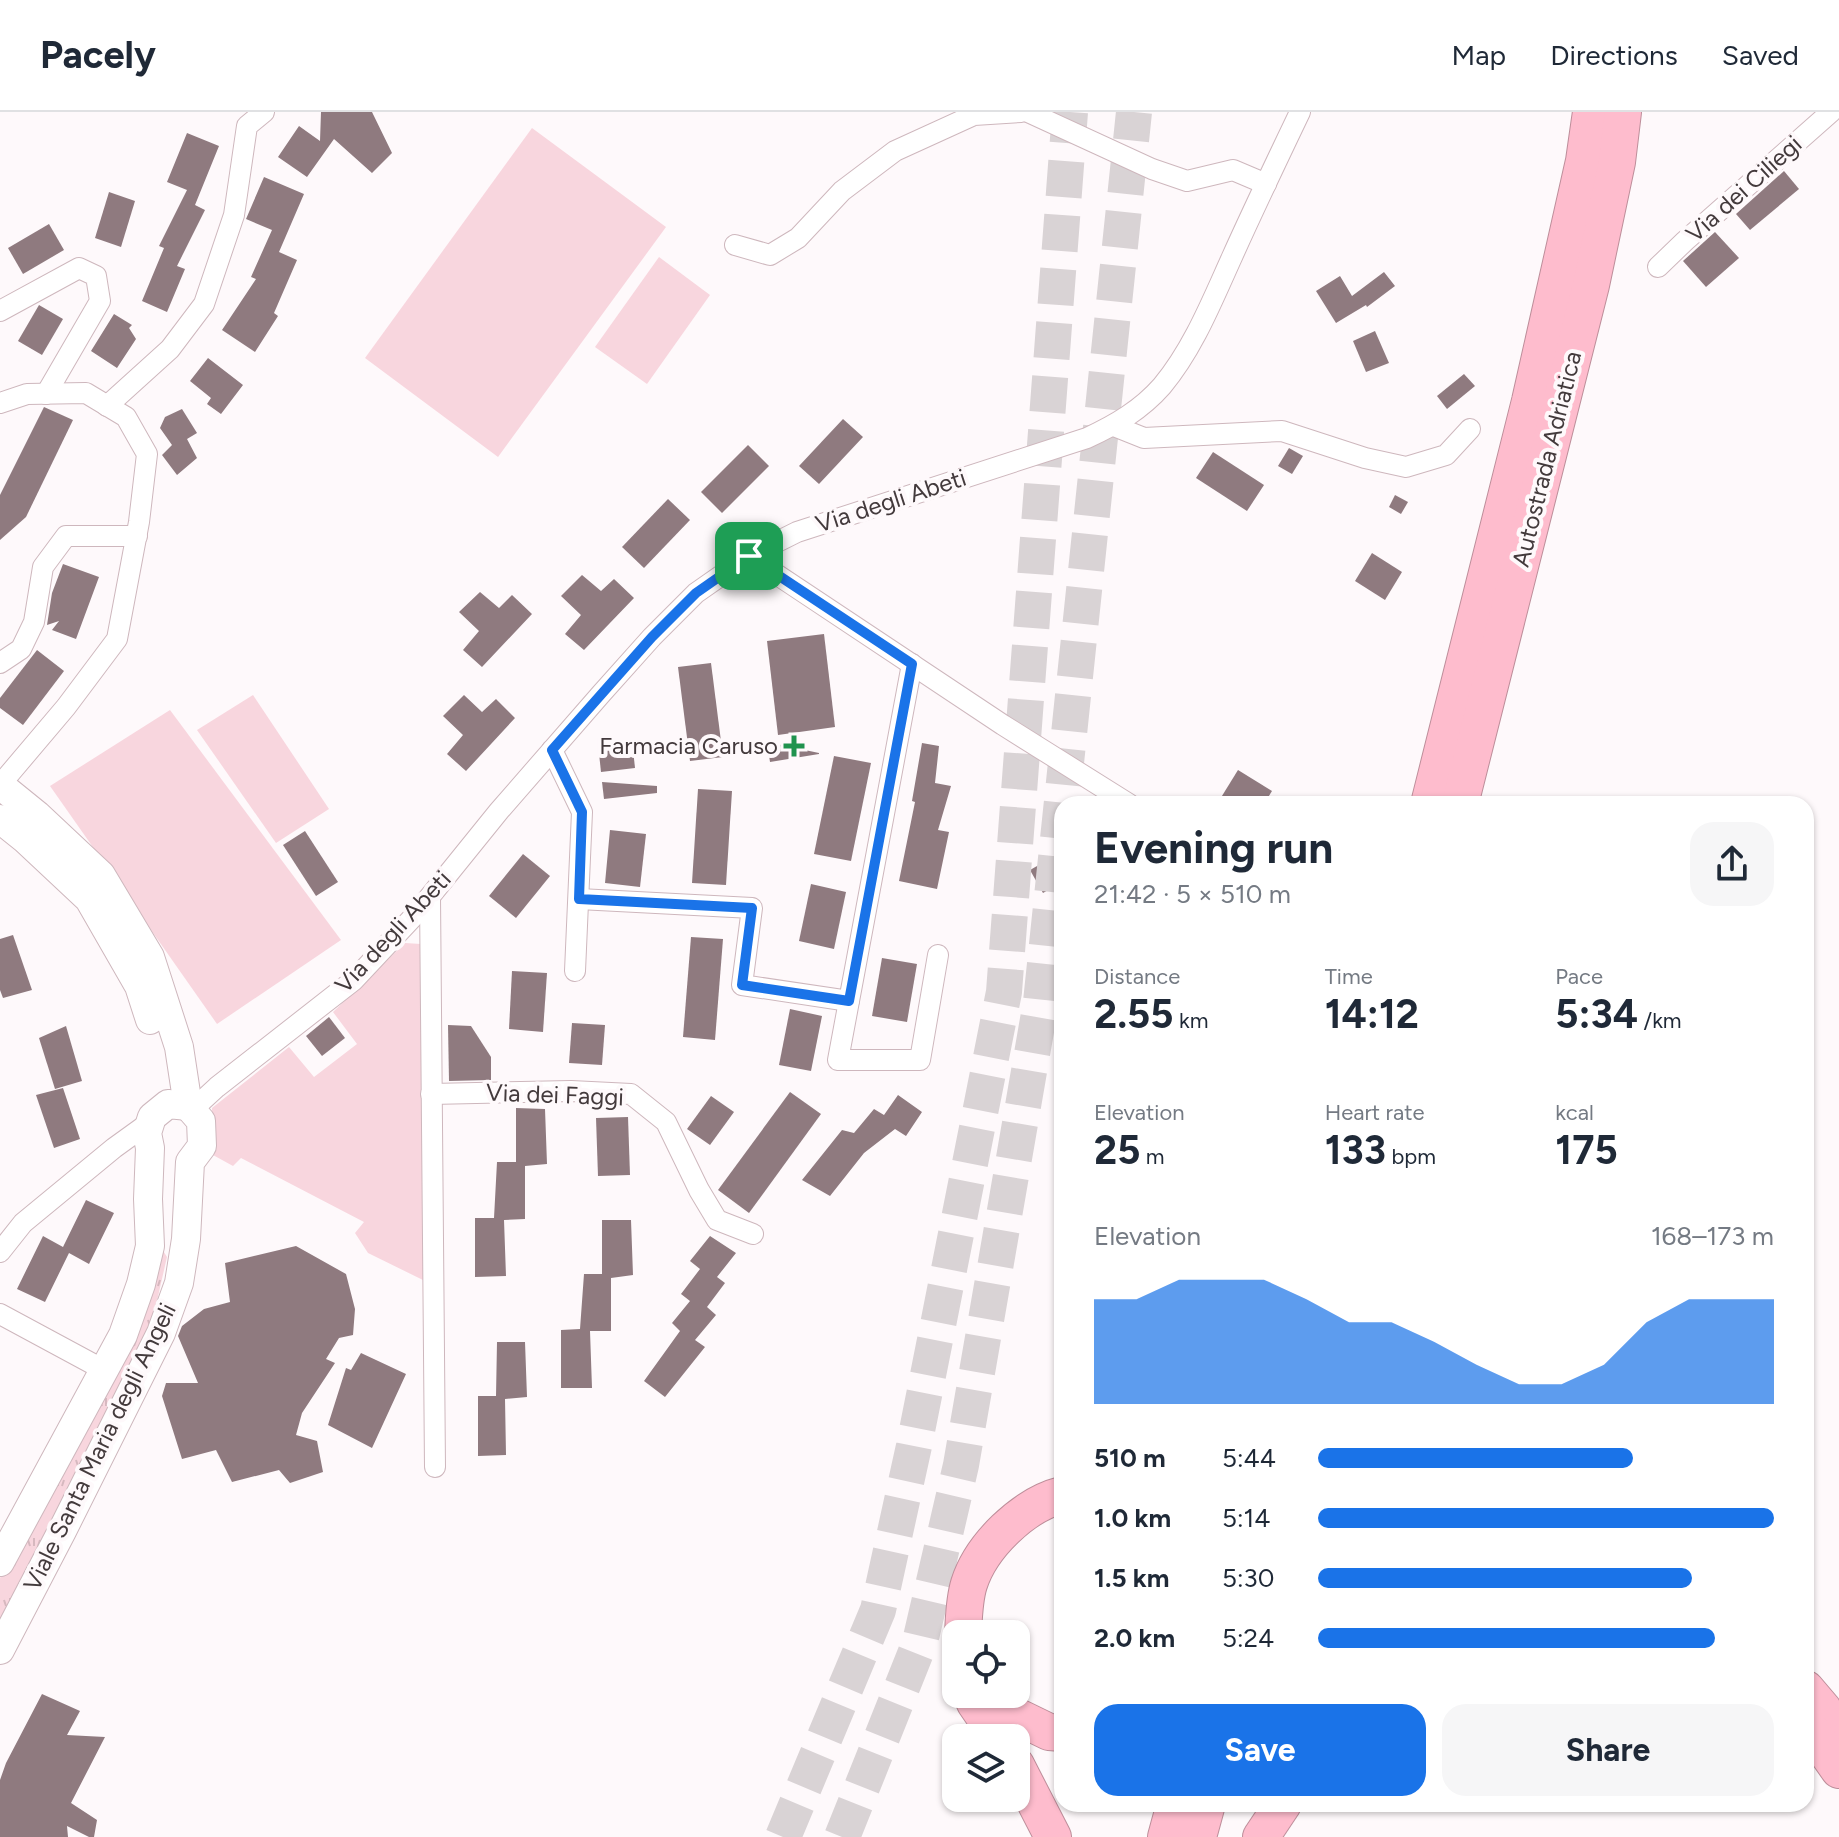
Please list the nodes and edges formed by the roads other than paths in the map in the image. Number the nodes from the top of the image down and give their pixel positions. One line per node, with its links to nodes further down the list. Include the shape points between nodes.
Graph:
1 (264, 112): 14 (street, via 247,126 234,215 204,304 170,349)
2 (1021, 112): 9 (street, via 974,115 895,151 842,191 798,238 770,255)
3 (1028, 112): 8 (street, via 1187,181 1233,170)
4 (1300, 112): 8 (street, Via degli Abeti)
5 (1591, 112): 25 (highway, Autostrada Adriatica, via 1530,401)
6 (1623, 112): 17 (highway, Autostrada Adriatica, via 1591,285)
7 (1831, 112): 10 (street, Via dei Ciliegi)
8 (1266, 184): 15 (street, Via degli Abeti, via 1179,362 1139,409)
9 (735, 245)
10 (1658, 267)
11 (0, 311): 12 (street, via 79,268 96,276 100,301)
12 (46, 394): 13 (street); 14 (street, via 86,393)
13 (0, 403)
14 (107, 406): 18 (street, via 126,417 147,454)
15 (1114, 426): 16 (street, via 1144,438 1282,431 1406,467 1446,455); 19 (street, Via degli Abeti, via 797,532)
16 (1470, 429)
17 (1532, 520): 26 (highway, Autostrada Adriatica); 27 (highway)
18 (137, 536): 20 (street, via 66,536 43,567 34,622 21,649); 23 (street, via 117,639)
19 (749, 556): 21 (street); 22 (street, Via degli Abeti, via 696,593)
20 (0, 663)
21 (912, 664): 24 (street); 35 (street)
22 (552, 750): 30 (street, Via degli Abeti); 31 (street, via 582,812)
23 (0, 785): 29 (street, Viale Santa Maria degli Angeli)
24 (1116, 796)
25 (1431, 796)
26 (1462, 796)
27 (1478, 796)
28 (0, 819): 29 (street, Viale Santa Maria degli Angeli)
29 (45, 840): 34 (street, Viale Santa Maria degli Angeli, via 101,875 150,957)
30 (430, 897): 36 (street); 37 (street, Via degli Abeti, via 354,980)
31 (579, 899): 33 (street); 35 (street, via 752,908 742,985)
32 (938, 955): 35 (street, via 920,1060 838,1060)
33 (575, 971)
34 (149, 984): 37 (street, Viale Santa Maria degli Angeli, via 179,1047); 38 (street, Viale Santa Maria degli Angeli, via 166,1071)
35 (849, 1001)
36 (431, 1094): 40 (street, Via dei Faggi, via 631,1094 666,1122 717,1220); 46 (street)
37 (190, 1108): 38 (street, via 171,1103); 39 (street, Viale Santa Maria degli Angeli, via 201,1121 202,1146)
38 (153, 1127): 39 (street, via 168,1164); 42 (street, Viale Santa Maria degli Angeli); 43 (street, via 114,1148 23,1223)
39 (190, 1162): 41 (street, Viale Santa Maria degli Angeli)
40 (753, 1234)
41 (186, 1239): 42 (street, via 180,1229 171,1227); 50 (street, Viale Santa Maria degli Angeli, via 179,1283 161,1333)
42 (150, 1246): 45 (street, Viale Santa Maria degli Angeli, via 123,1335)
43 (0, 1252)
44 (0, 1314): 45 (street)
45 (104, 1370): 48 (street, Viale Santa Maria degli Angeli)
46 (435, 1467)
47 (1054, 1498): 49 (highway, via 1004,1529 984,1554 970,1583)
48 (0, 1562)
49 (964, 1620)
50 (0, 1650)
51 (1814, 1698): 56 (highway)
52 (1006, 1708): 54 (highway)
53 (1814, 1723): 58 (highway)
54 (1054, 1732)
55 (1814, 1735): 59 (highway)
56 (1839, 1737)
57 (1814, 1743): 59 (highway)
58 (1839, 1749)
59 (1839, 1772)
60 (1030, 1792): 64 (highway)
61 (1173, 1812): 65 (highway)
62 (1205, 1812): 66 (highway)
63 (1278, 1812): 67 (highway)
64 (1053, 1837)
65 (1166, 1837)
66 (1198, 1837)
67 (1261, 1837)

